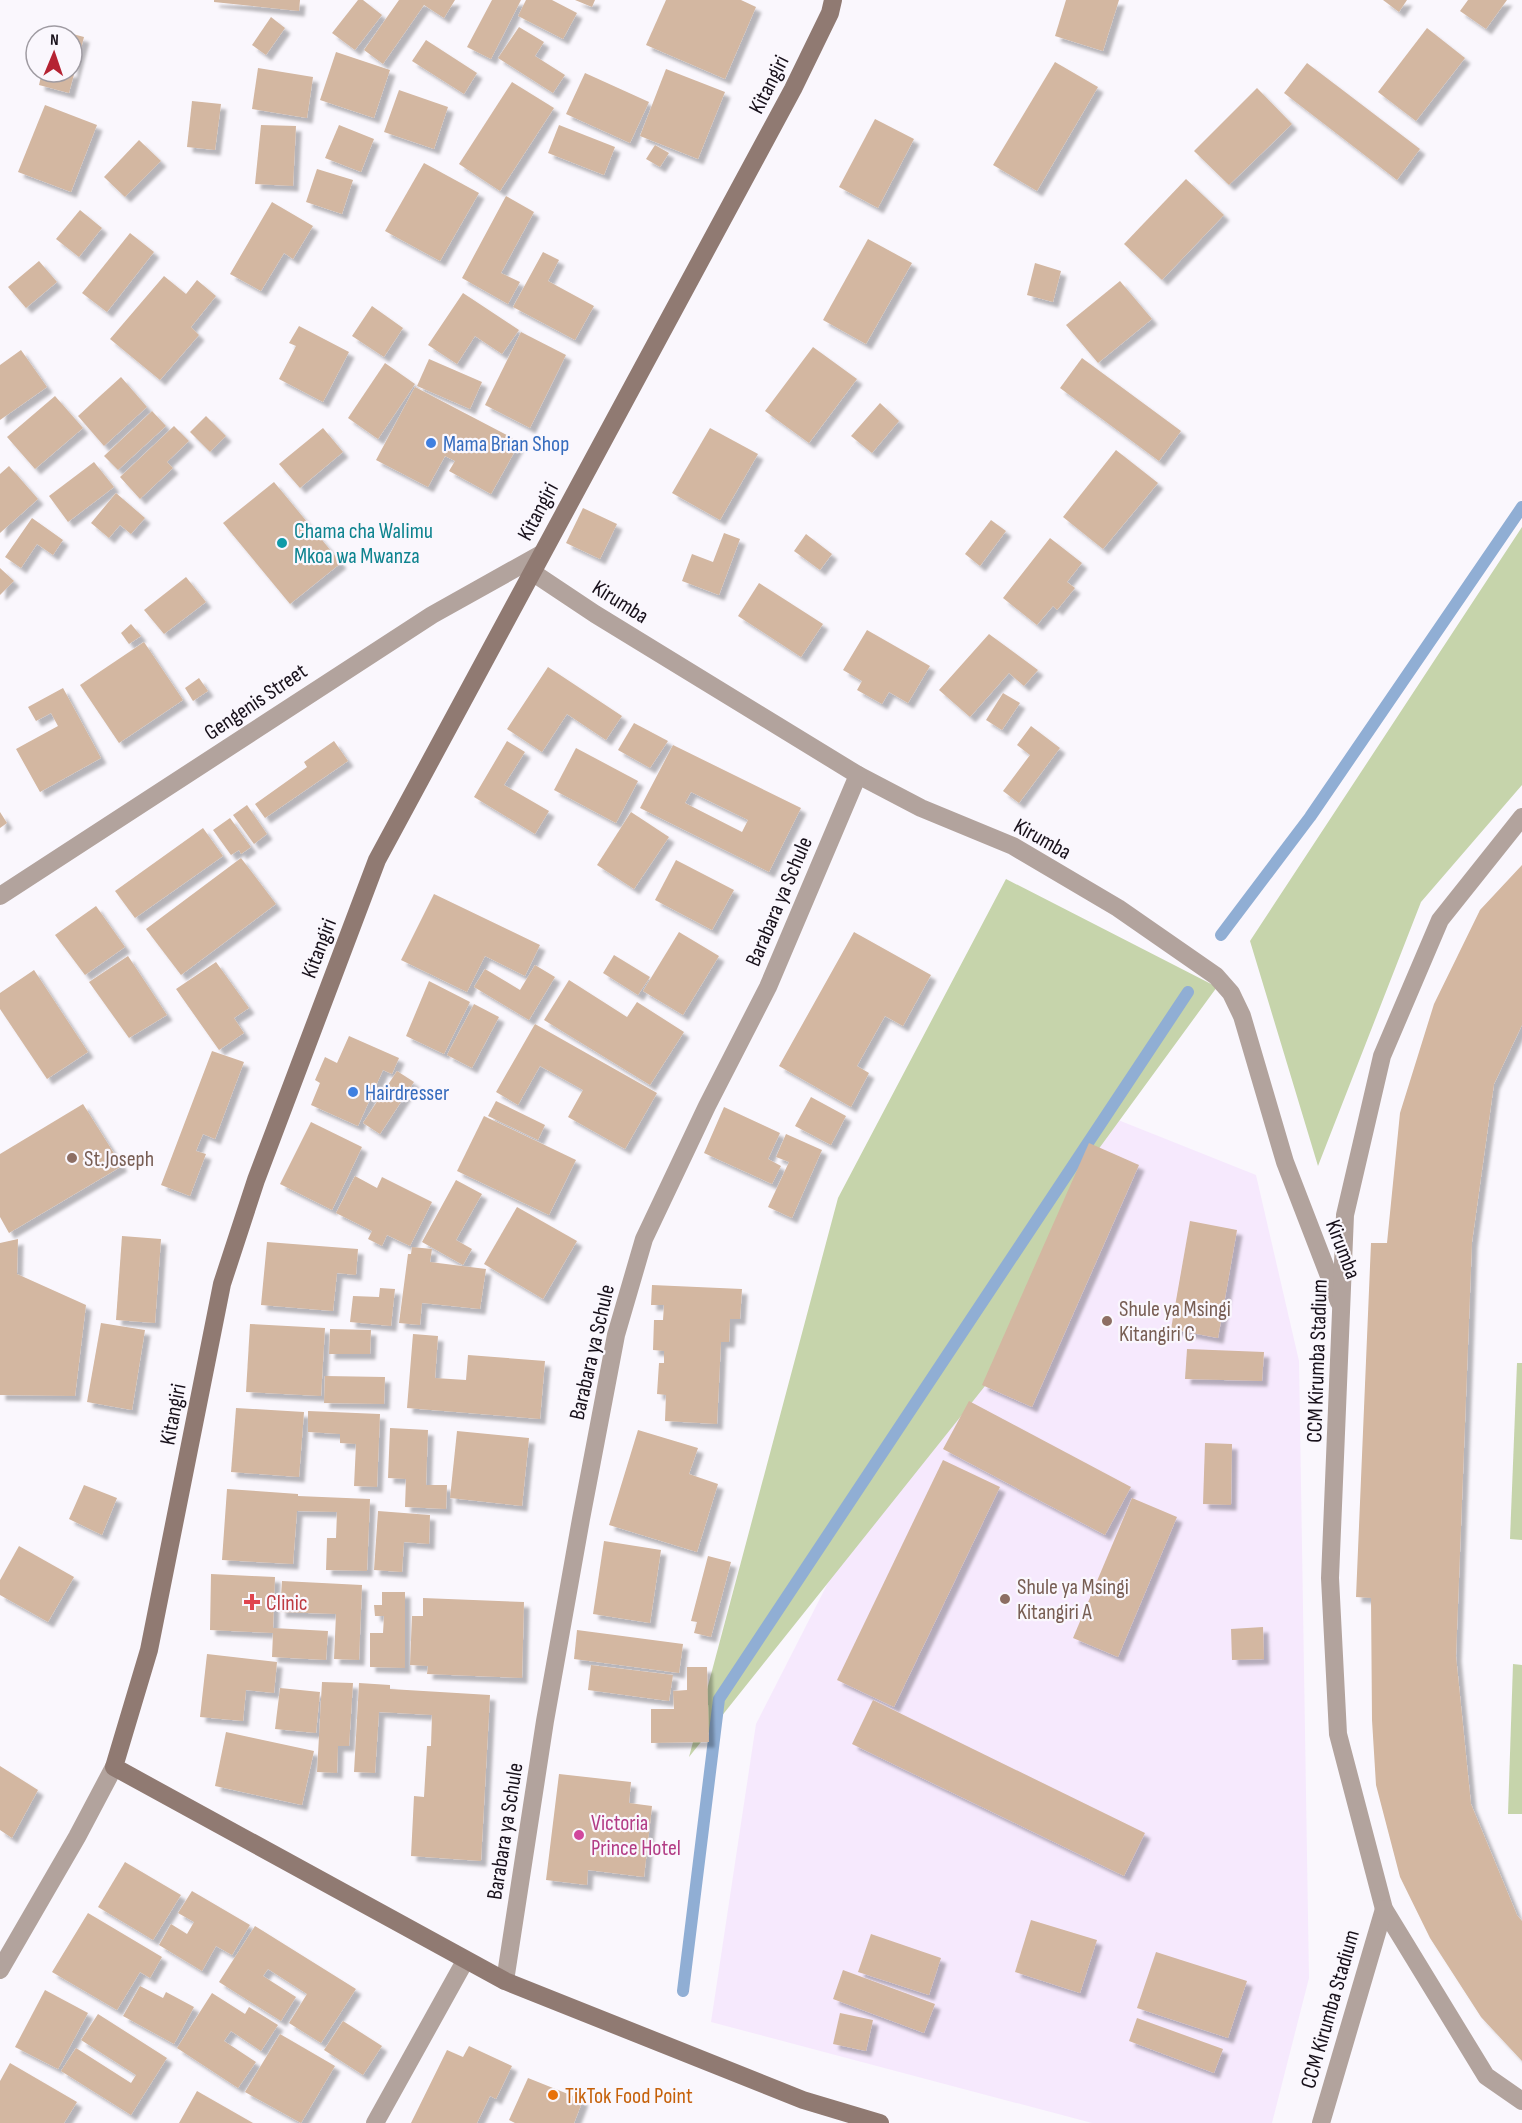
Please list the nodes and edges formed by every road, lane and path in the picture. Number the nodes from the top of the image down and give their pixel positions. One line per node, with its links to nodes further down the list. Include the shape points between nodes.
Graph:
1 (833, 0): 2 (main road, Kitangiri, via 793,89)
2 (541, 554): 3 (main road, Kitangiri); 6 (street, Gengenis Street, via 432,615)
3 (532, 572): 4 (street, Kirumba); 8 (main road, Kitangiri, via 377,860 256,1180 222,1284 149,1650)
4 (858, 775): 7 (street, Kirumba, via 921,808 1013,846 1118,908 1216,976 1231,993 1242,1016 1285,1162); 12 (street, Barabara ya Schule, via 768,987 644,1239 616,1335 580,1519)
5 (1522, 817): 7 (street, CCM Kirumba Stadium, via 1440,920 1382,1056 1346,1215)
6 (0, 896)
7 (1342, 1310): 9 (street, CCM Kirumba Stadium, via 1330,1578 1338,1734)
8 (114, 1767): 10 (main road); 11 (street, Kitangiri)
9 (1384, 1909): 13 (street, CCM Kirumba Stadium, via 1486,2076); 16 (street, CCM Kirumba Stadium)
10 (465, 1961): 12 (main road); 14 (street)
11 (0, 1970)
12 (505, 1981): 15 (main road, via 803,2100)
13 (1522, 2101)
14 (375, 2123)
15 (880, 2123)
16 (1321, 2123)

